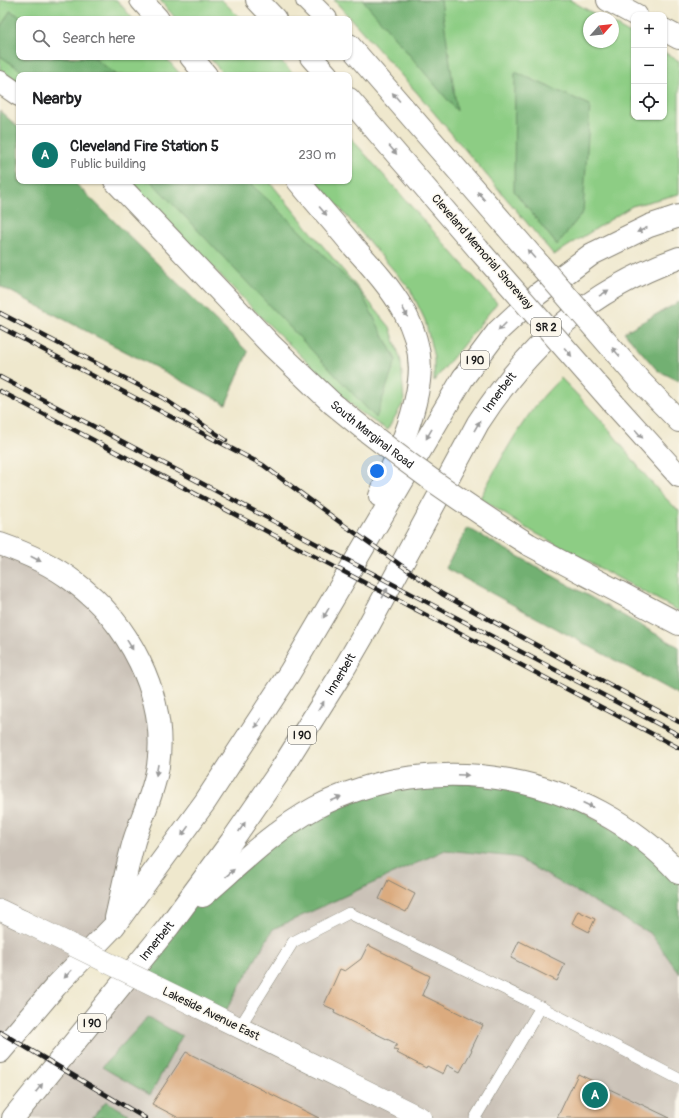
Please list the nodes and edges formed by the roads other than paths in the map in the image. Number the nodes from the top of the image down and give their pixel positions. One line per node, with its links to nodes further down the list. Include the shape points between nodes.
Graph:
1 (141, 0): 6 (main road)
2 (256, 0): 7 (main road)
3 (307, 0): 8 (main road)
4 (608, 0): 5 (main road)
5 (631, 12)
6 (155, 16)
7 (272, 16)
8 (323, 16)
9 (667, 32): 10 (main road)
10 (679, 38)
11 (352, 48): 23 (main road, one-way to 11, bridge, via 641,382)
12 (193, 60): 14 (main road)
13 (314, 60): 15 (main road)
14 (203, 72)
15 (324, 72)
16 (0, 82): 17 (main road)
17 (16, 93)
18 (352, 102): 24 (main road, Cleveland Memorial Shoreway / SR 2, one-way to 24, bridge)
19 (118, 184): 27 (main road, South Marginal Road, bridge, via 272,346 332,403 378,441 431,480 528,544)
20 (301, 184): 26 (main road, one-way to 26, via 392,292 408,318 417,347 419,379 407,431)
21 (679, 216): 26 (main road, I 90, one-way to 26, via 649,226 592,254 538,294 498,332 463,378)
22 (679, 258): 31 (main road, Innerbelt / I 90, one-way to 22, via 258,802 341,674 495,396 518,367 567,320 627,280)
23 (679, 421)
24 (679, 476)
25 (0, 544): 30 (main road, one-way to 30, via 51,566 88,593 125,637 150,689 159,738 158,764 134,841)
26 (345, 579): 30 (main road, I 90, one-way to 30, via 290,672 230,765)
27 (679, 624)
28 (679, 873): 31 (main road, one-way to 28, via 271,837 315,808 369,787 408,778 467,775 510,780 574,798 636,834)
29 (0, 910): 33 (street, Lakeside Avenue East, bridge)
30 (114, 926): 34 (main road, I 90, one-way to 34, via 56,986)
31 (169, 926): 36 (main road, Innerbelt / I 90, one-way to 31)
32 (541, 1008): 33 (lane, via 349,913 293,942); 35 (lane); 38 (lane)
33 (239, 1028): 37 (street, Lakeside Avenue East)
34 (0, 1052)
35 (679, 1079)
36 (13, 1118)
37 (422, 1118)
38 (475, 1118)

